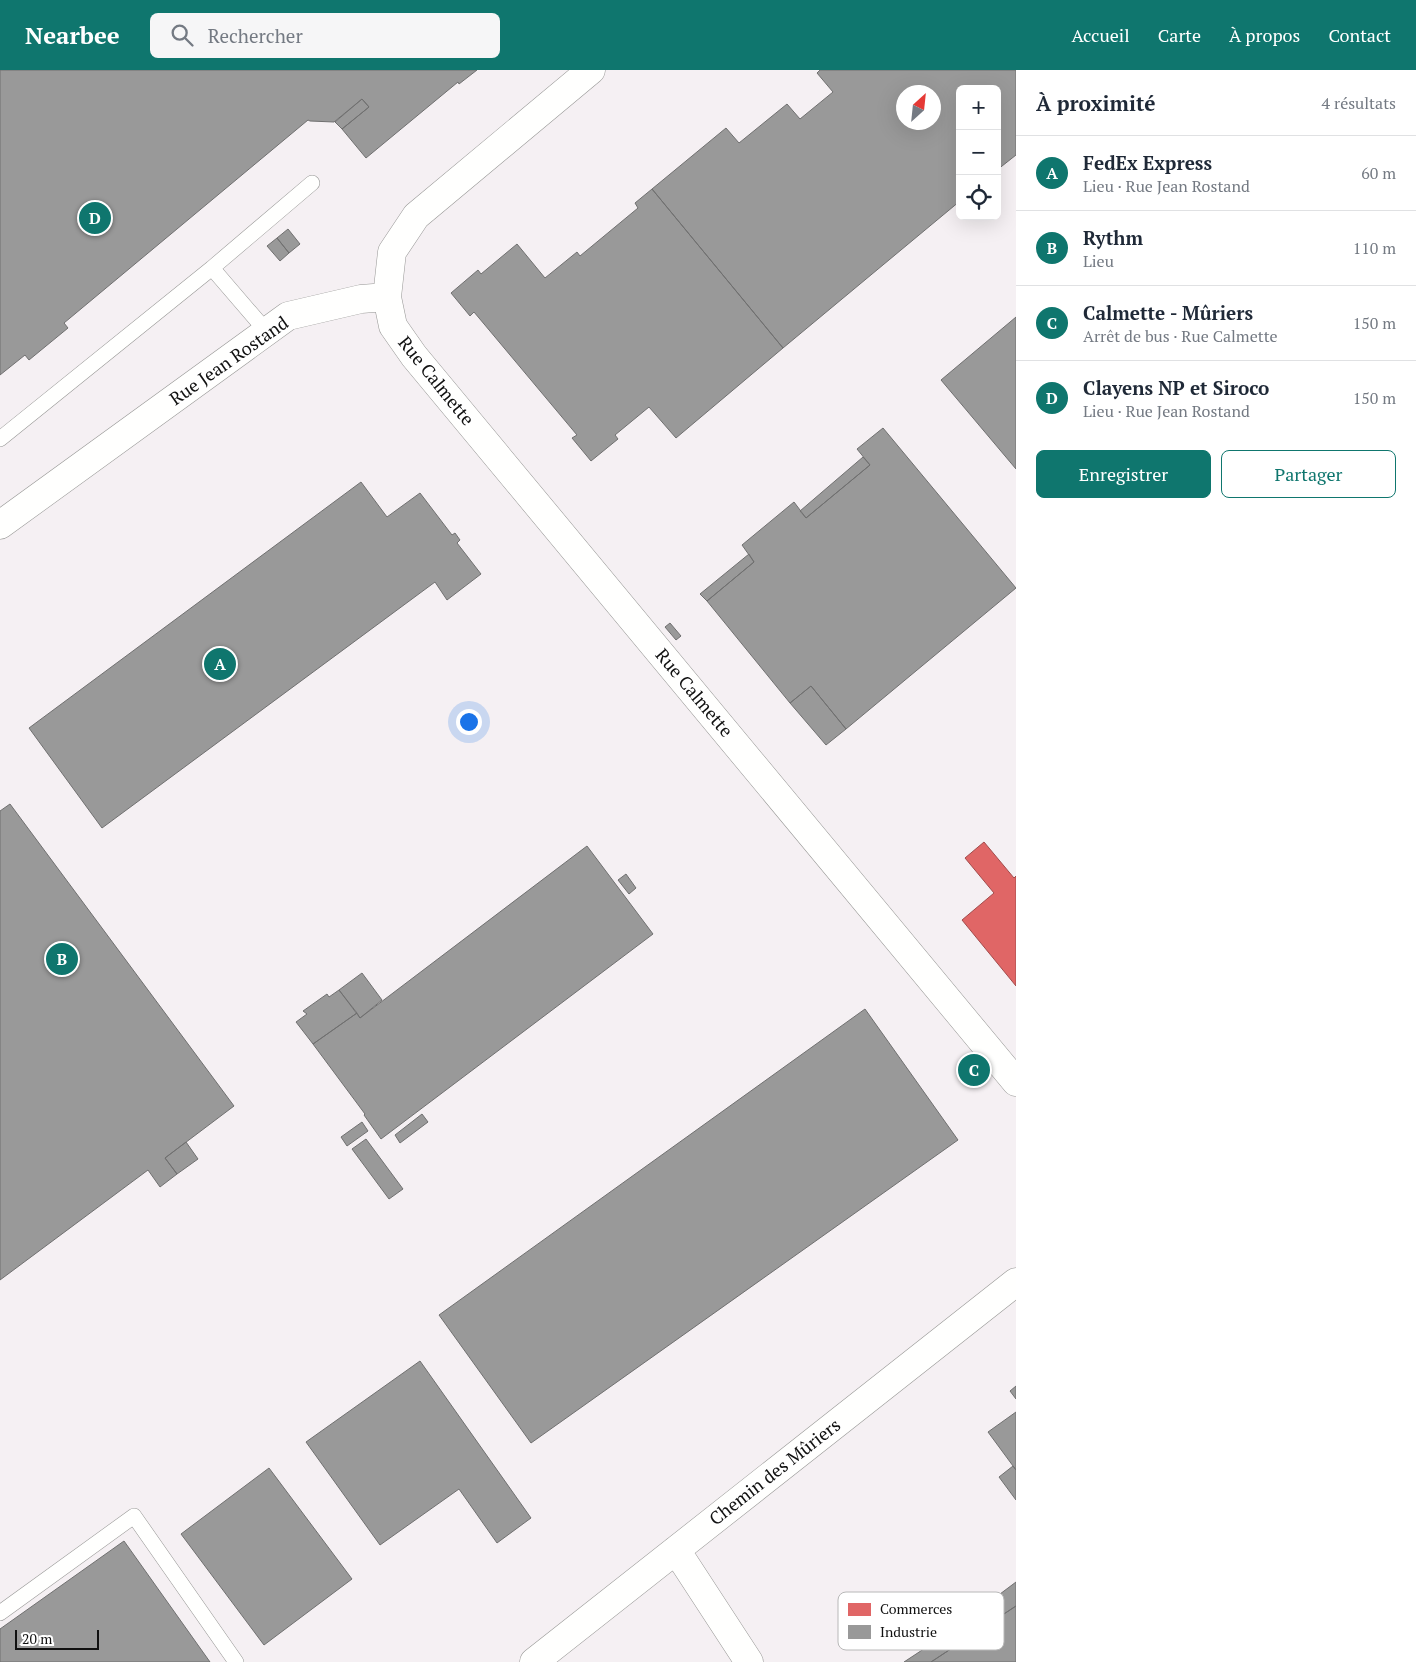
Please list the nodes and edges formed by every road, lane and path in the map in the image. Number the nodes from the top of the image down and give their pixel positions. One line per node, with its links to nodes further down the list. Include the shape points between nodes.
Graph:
1 (591, 70): 4 (street, via 416,216 392,252)
2 (312, 183): 3 (lane)
3 (212, 268): 5 (lane); 6 (lane)
4 (387, 297): 5 (street, Rue Jean Rostand, via 361,299 288,316); 8 (street, Rue Calmette, via 393,326 414,356)
5 (267, 332): 7 (street, Rue Jean Rostand)
6 (0, 438)
7 (0, 525)
8 (1016, 1082)
9 (1016, 1282): 10 (street, Chemin des Mûriers)
10 (676, 1550): 13 (street, Chemin des Mûriers); 14 (street)
11 (0, 1613): 12 (lane, via 134,1516)
12 (236, 1662)
13 (534, 1662)
14 (749, 1662)

